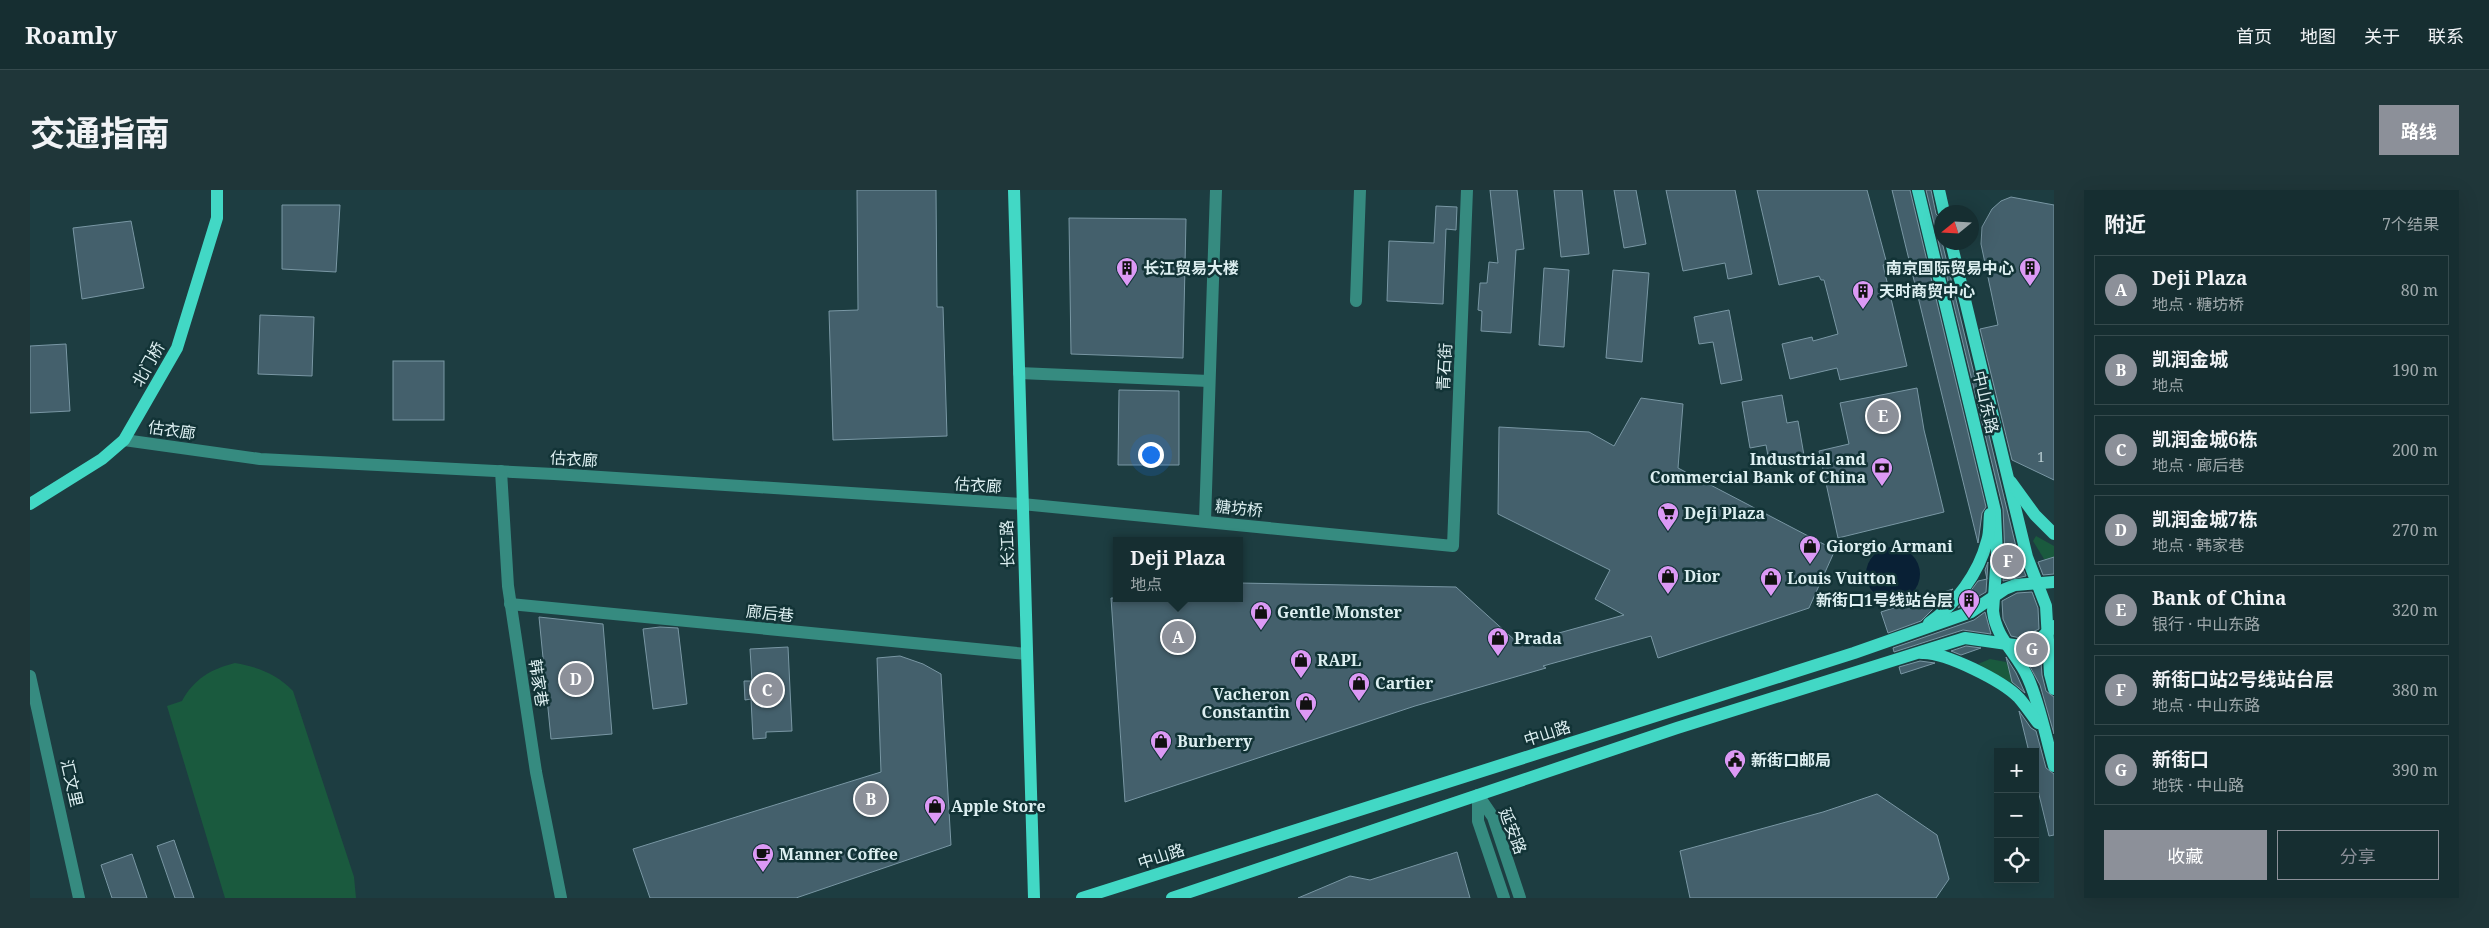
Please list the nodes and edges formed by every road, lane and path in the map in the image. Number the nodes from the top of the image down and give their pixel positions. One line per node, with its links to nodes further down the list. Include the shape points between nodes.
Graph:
1 (217, 190): 13 (main road, 北门桥, via 217,218 177,348)
2 (1014, 190): 11 (main road, 长江路)
3 (1216, 190): 12 (street)
4 (1360, 190): 10 (street)
5 (1467, 190): 21 (street, 青石街)
6 (1918, 190): 16 (main road, 中山东路)
7 (1939, 190): 8 (main road)
8 (1942, 205)
9 (1953, 250): 15 (main road, 中山东路)
10 (1356, 301)
11 (1019, 373): 12 (street); 18 (main road, 长江路)
12 (1209, 381): 19 (street)
13 (124, 440): 14 (street, 估衣廊, via 260,459); 17 (main road, 北门桥, via 102,459)
14 (501, 471): 18 (street, 估衣廊); 25 (street, 韩家巷)
15 (2007, 477): 20 (main road, via 2035,515); 22 (main road, 中山东路, via 2027,557)
16 (1989, 484): 24 (main road, 中山东路, via 1998,533); 27 (main road, via 1988,541 1968,582 1947,609 1926,626)
17 (30, 504)
18 (1022, 504): 19 (street, 糖坊桥); 30 (main road, 长江路)
19 (1205, 521): 21 (street, 糖坊桥)
20 (2054, 534)
21 (1453, 546)
22 (2037, 582): 23 (main road); 24 (main road, 中山路, via 2015,585); 26 (main road, 中山东路)
23 (2054, 582)
24 (1994, 596): 27 (main road, 中山路, via 1971,612); 28 (main road, 中山东路, via 1994,624)
25 (510, 604): 30 (street, 廊后巷); 37 (street, 韩家巷, via 536,772)
26 (2051, 628): 28 (main road, via 2032,644); 32 (main road, 中山东路, via 2050,674)
27 (1910, 633): 39 (main road, 中山路)
28 (2008, 645): 29 (main road, via 1965,638); 33 (main road, via 2028,678)
29 (1917, 653): 33 (main road, via 1951,660 2008,690 2029,710); 35 (main road, via 1677,728)
30 (1027, 654): 38 (main road, 长江路)
31 (30, 676): 36 (street, 汇文里)
32 (2054, 689)
33 (2047, 741): 34 (main road)
34 (2054, 766)
35 (1478, 795): 40 (main road); 41 (street, 延安路, via 1478,821); 42 (street, 延安路, via 1493,817)
36 (79, 898)
37 (561, 898)
38 (1034, 898)
39 (1082, 898)
40 (1172, 898)
41 (1504, 898)
42 (1520, 898)

